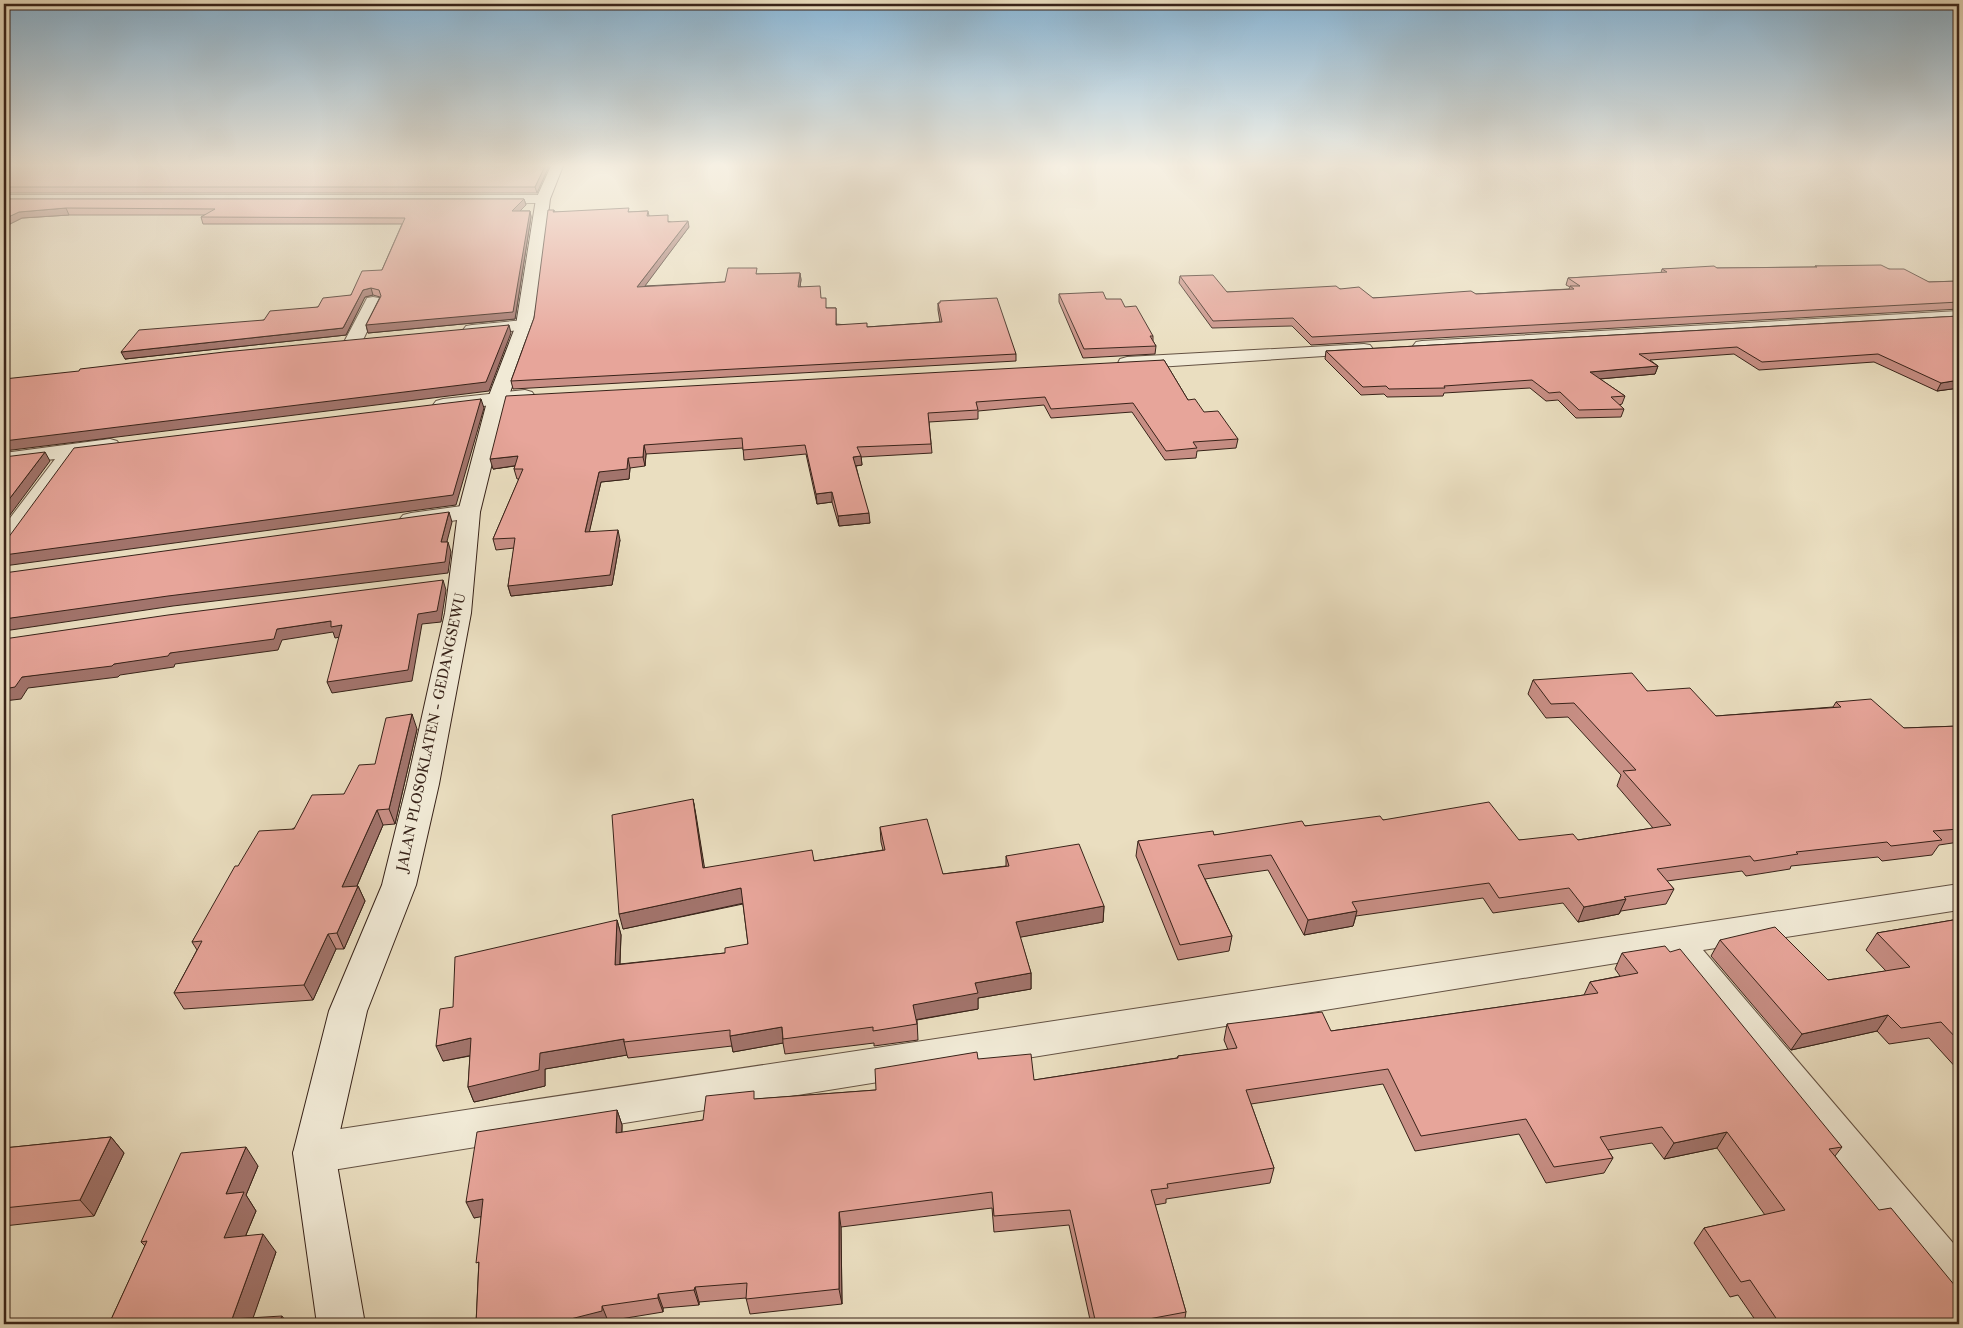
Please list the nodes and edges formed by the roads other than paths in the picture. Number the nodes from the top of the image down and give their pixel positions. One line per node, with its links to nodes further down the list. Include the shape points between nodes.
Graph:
1 (539, 228): 4 (street, JALAN PLOSOKLATEN - GEDANGSEWU)
2 (373, 302): 7 (street)
3 (1959, 316): 9 (street)
4 (525, 325): 5 (street); 13 (street, JALAN PLOSOKLATEN - GEDANGSEWU)
5 (458, 331)
6 (372, 340): 7 (street)
7 (354, 342): 8 (street)
8 (334, 344)
9 (1402, 347)
10 (1382, 348): 11 (street)
11 (1106, 364)
12 (546, 395): 13 (street)
13 (498, 398): 14 (street); 18 (street, JALAN PLOSOKLATEN - GEDANGSEWU)
14 (429, 406)
15 (132, 443): 16 (street)
16 (72, 450): 17 (street); 20 (street)
17 (4, 458)
18 (470, 512): 19 (street); 21 (street, JALAN PLOSOKLATEN - GEDANGSEWU)
19 (390, 523)
20 (4, 542)
21 (462, 580): 22 (street); 25 (street, JALAN PLOSOKLATEN - GEDANGSEWU, via 423,784 399,885 348,1011)
22 (433, 584)
23 (1959, 898): 24 (street)
24 (1674, 940): 25 (street); 26 (street)
25 (314, 1153): 27 (street, JALAN PLOSOKLATEN - GEDANGSEWU)
26 (1959, 1285)
27 (341, 1324)

